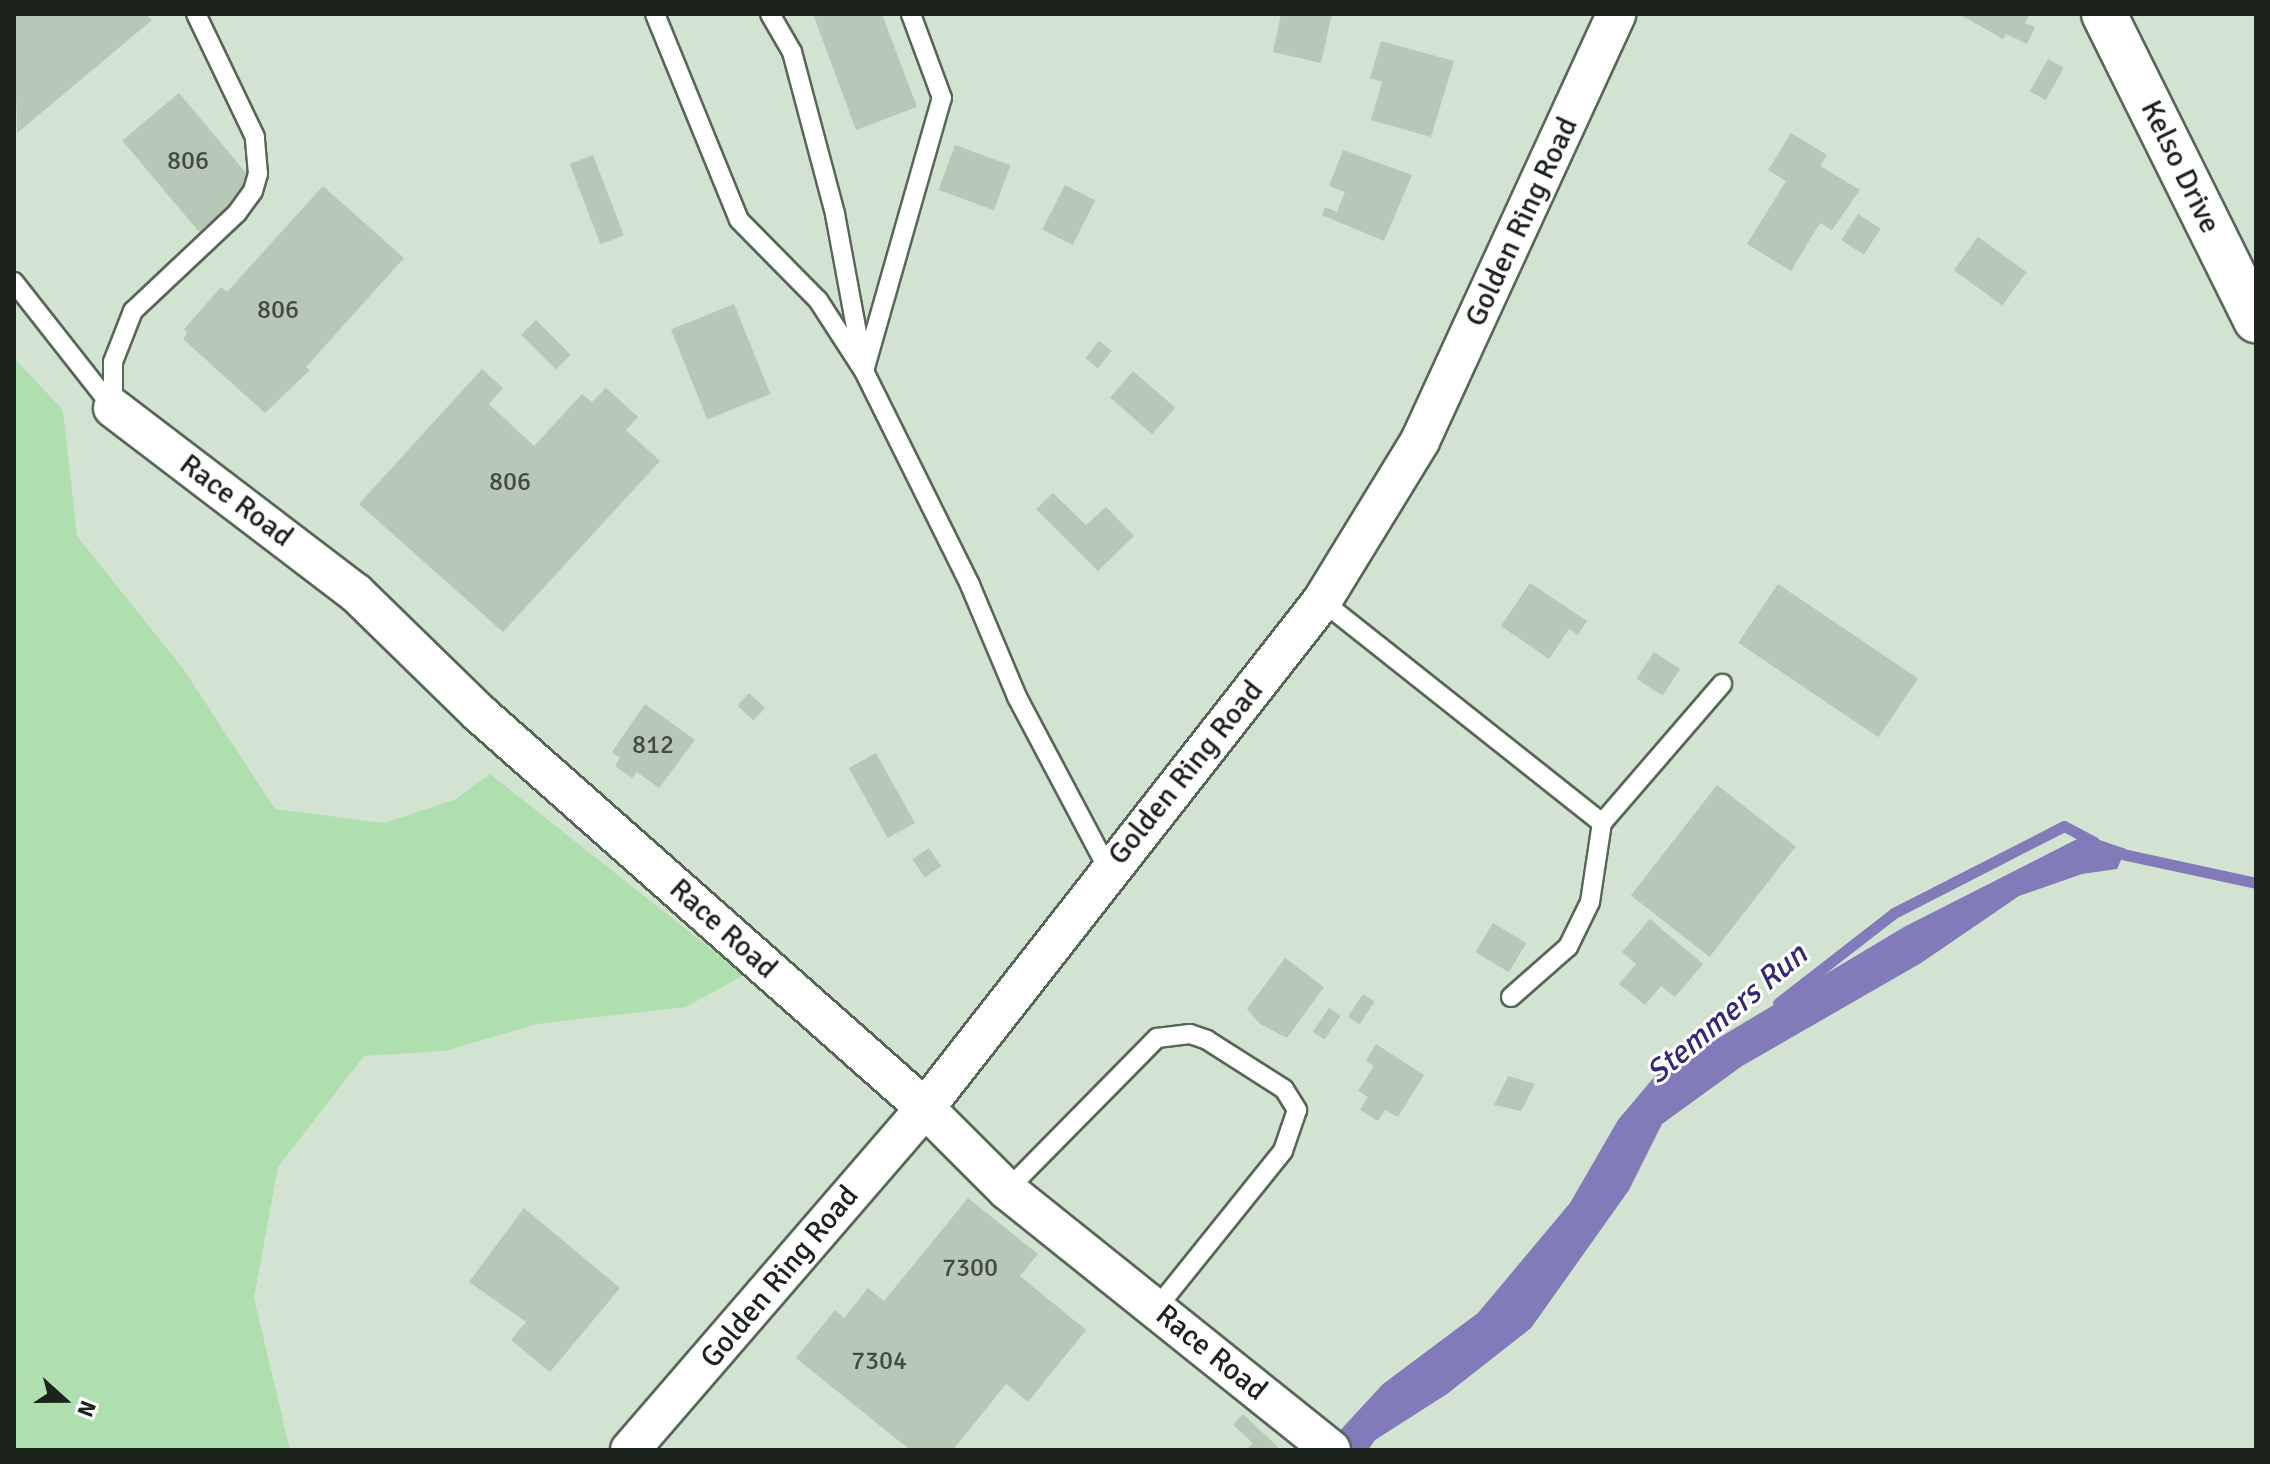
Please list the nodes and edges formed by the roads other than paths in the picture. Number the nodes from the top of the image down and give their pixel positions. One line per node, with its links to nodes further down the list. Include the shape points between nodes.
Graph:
1 (196, 14): 10 (lane, via 255,137 258,174 237,213 133,311 113,362)
2 (655, 14): 9 (lane, via 739,220 818,300)
3 (770, 14): 9 (lane, via 792,52 831,199)
4 (911, 14): 9 (lane, via 942,98)
5 (1616, 14): 11 (street, Golden Ring Road, via 1420,441)
6 (2104, 14): 8 (street, Kelso Drive)
7 (14, 282): 10 (lane)
8 (2256, 320)
9 (864, 371): 14 (lane, via 970,585 1017,697)
10 (113, 408): 16 (street, Race Road, via 356,593 479,713)
11 (1322, 601): 13 (lane); 14 (street, Golden Ring Road)
12 (1722, 684): 13 (lane)
13 (1602, 823): 15 (lane, via 1590,902 1568,947)
14 (1108, 869): 16 (street, Golden Ring Road)
15 (1511, 997)
16 (925, 1108): 17 (street, Race Road); 20 (street, Golden Ring Road)
17 (1007, 1190): 18 (street, Race Road); 18 (lane, via 1157,1038 1190,1034 1207,1040 1284,1089 1297,1110 1283,1151)
18 (1156, 1309): 19 (street, Race Road)
19 (1319, 1440)
20 (630, 1450)

